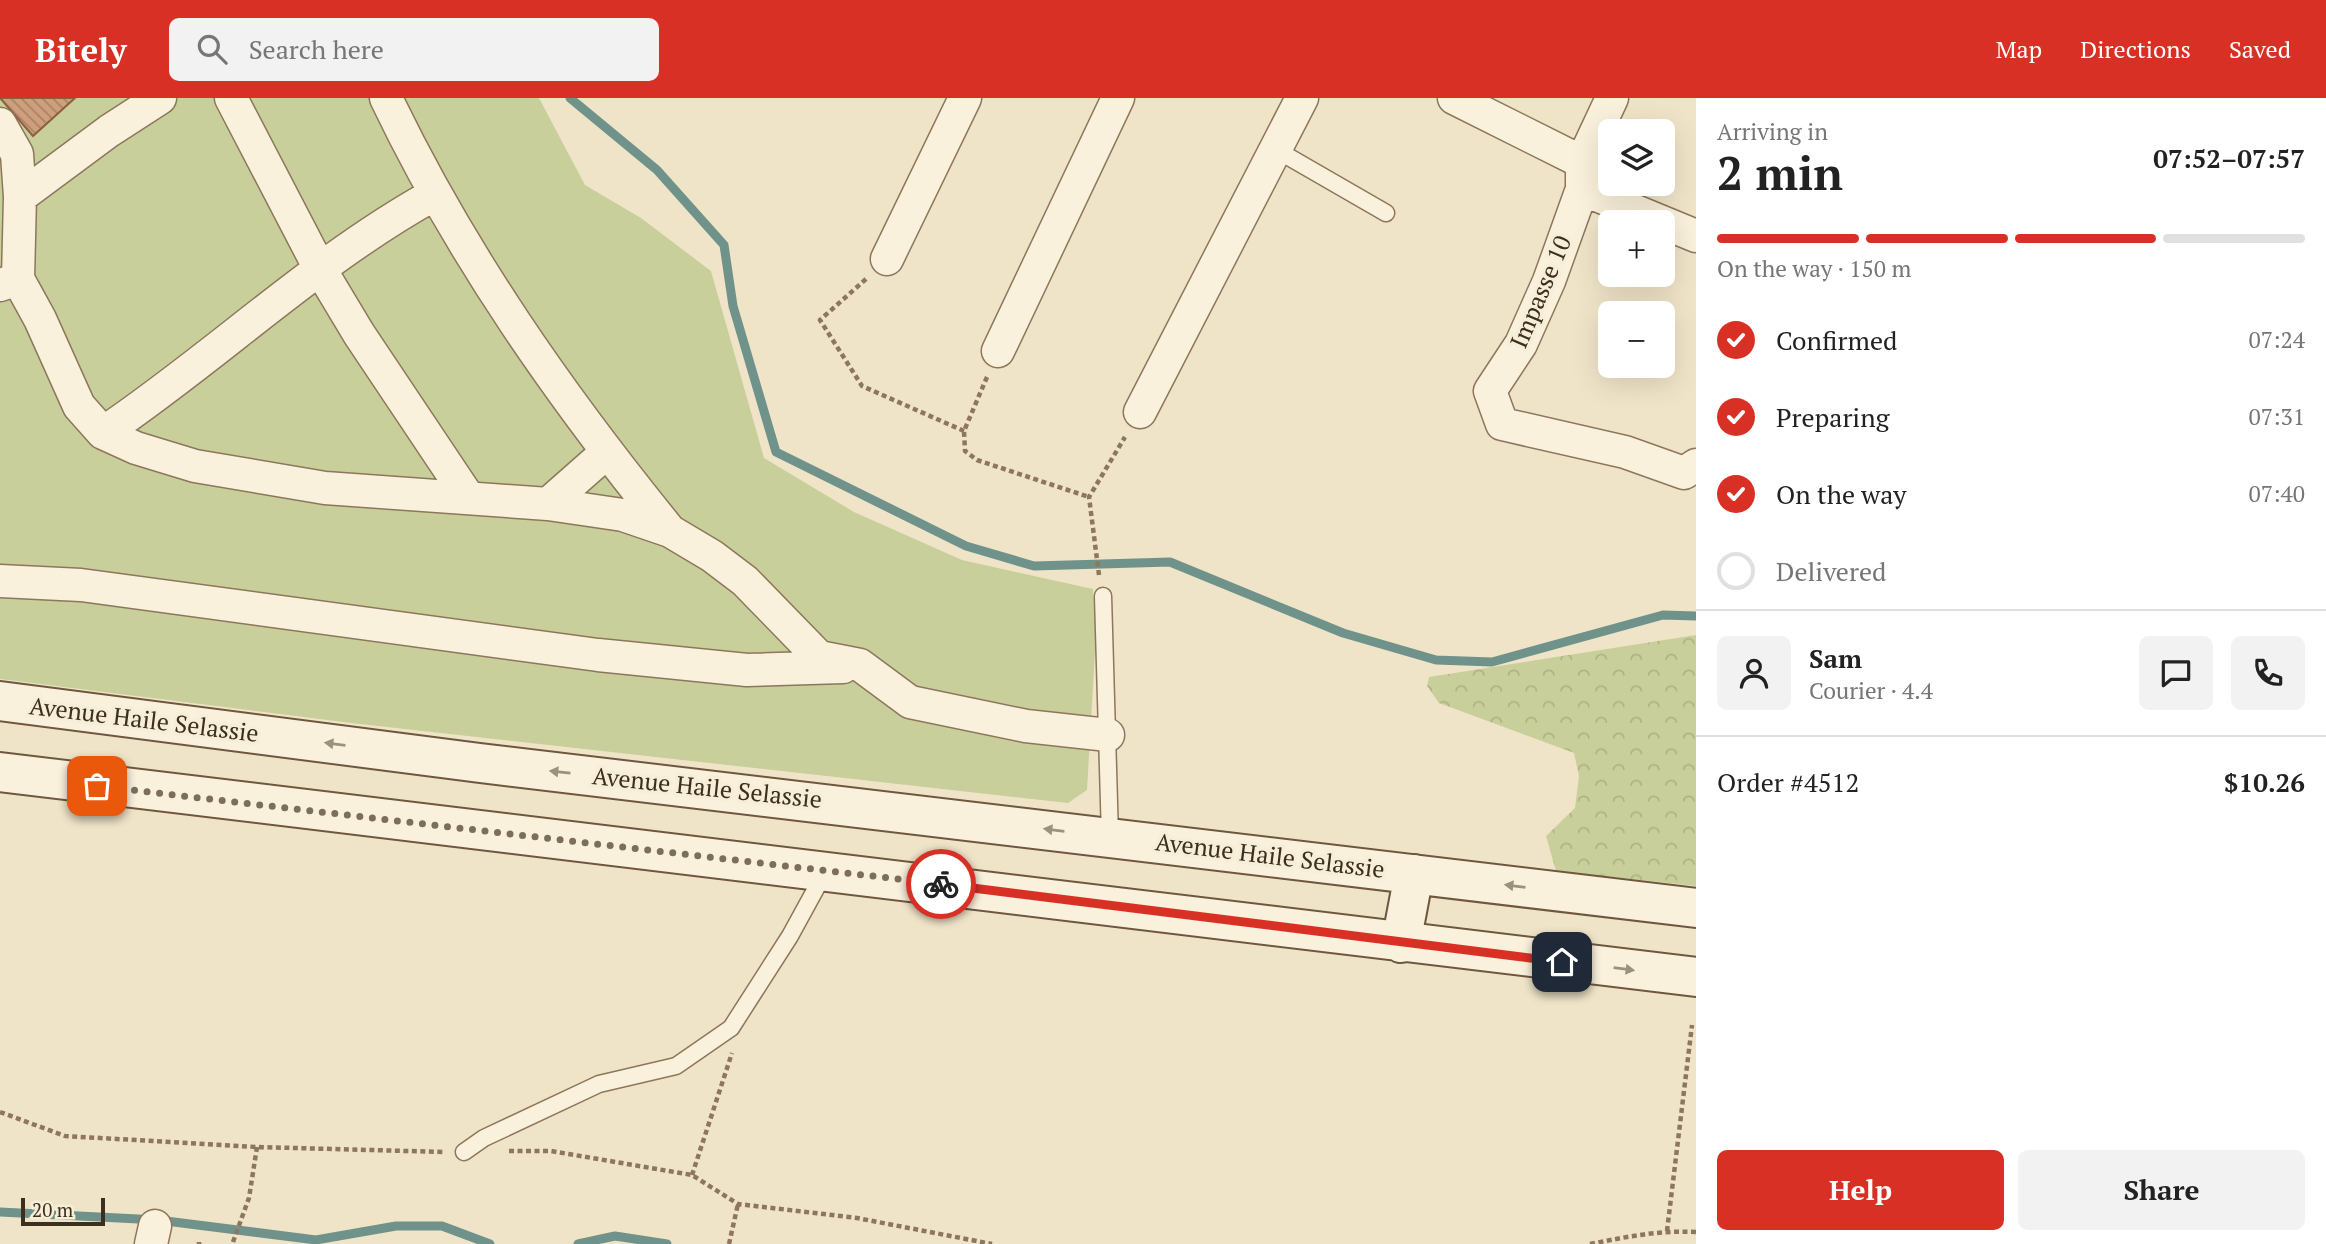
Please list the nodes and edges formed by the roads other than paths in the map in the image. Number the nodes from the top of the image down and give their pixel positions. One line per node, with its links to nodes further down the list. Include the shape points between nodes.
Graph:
1 (160, 98): 13 (street)
2 (231, 98): 17 (street)
3 (386, 98): 12 (street)
4 (965, 98): 16 (street)
5 (1118, 98): 19 (street)
6 (1302, 98): 10 (street)
7 (1454, 98): 11 (street)
8 (1612, 98): 11 (street, Impasse 10)
9 (0, 124): 13 (street, via 16,154)
10 (1275, 149): 14 (lane); 20 (street)
11 (1582, 176): 15 (street); 23 (street, Impasse 10, via 1549,281 1521,344 1490,391 1502,424)
12 (435, 194): 17 (street, via 371,230); 22 (street, via 472,260)
13 (20, 197): 18 (street)
14 (1386, 213)
15 (1696, 236)
16 (887, 259)
17 (320, 269): 21 (street); 24 (street)
18 (9, 282): 21 (street, via 40,318 79,406)
19 (998, 351)
20 (1140, 412)
21 (103, 433): 24 (street, via 136,449 195,467 325,488)
22 (607, 452): 25 (street); 26 (street)
23 (1690, 469)
24 (468, 497): 25 (street)
25 (548, 504): 26 (street, via 623,516)
26 (670, 531): 29 (street, via 746,581 819,657)
27 (0, 580): 29 (street, via 81,585 598,655 720,667 814,670)
28 (1103, 596): 31 (lane)
29 (860, 665): 31 (street, via 910,702 1026,726)
30 (0, 701): 33 (street, Avenue Haile Selassie, one-way to 30)
31 (1108, 735): 33 (lane)
32 (0, 772): 34 (street)
33 (1110, 837): 35 (street, Avenue Haile Selassie)
34 (827, 870): 37 (street); 39 (lane, via 731,1028 676,1066 599,1084 484,1138)
35 (1413, 874): 36 (street, Avenue Haile Selassie, one-way to 35); 37 (street)
36 (1696, 908)
37 (1401, 943): 38 (street, one-way to 38)
38 (1696, 977)
39 (464, 1152)

